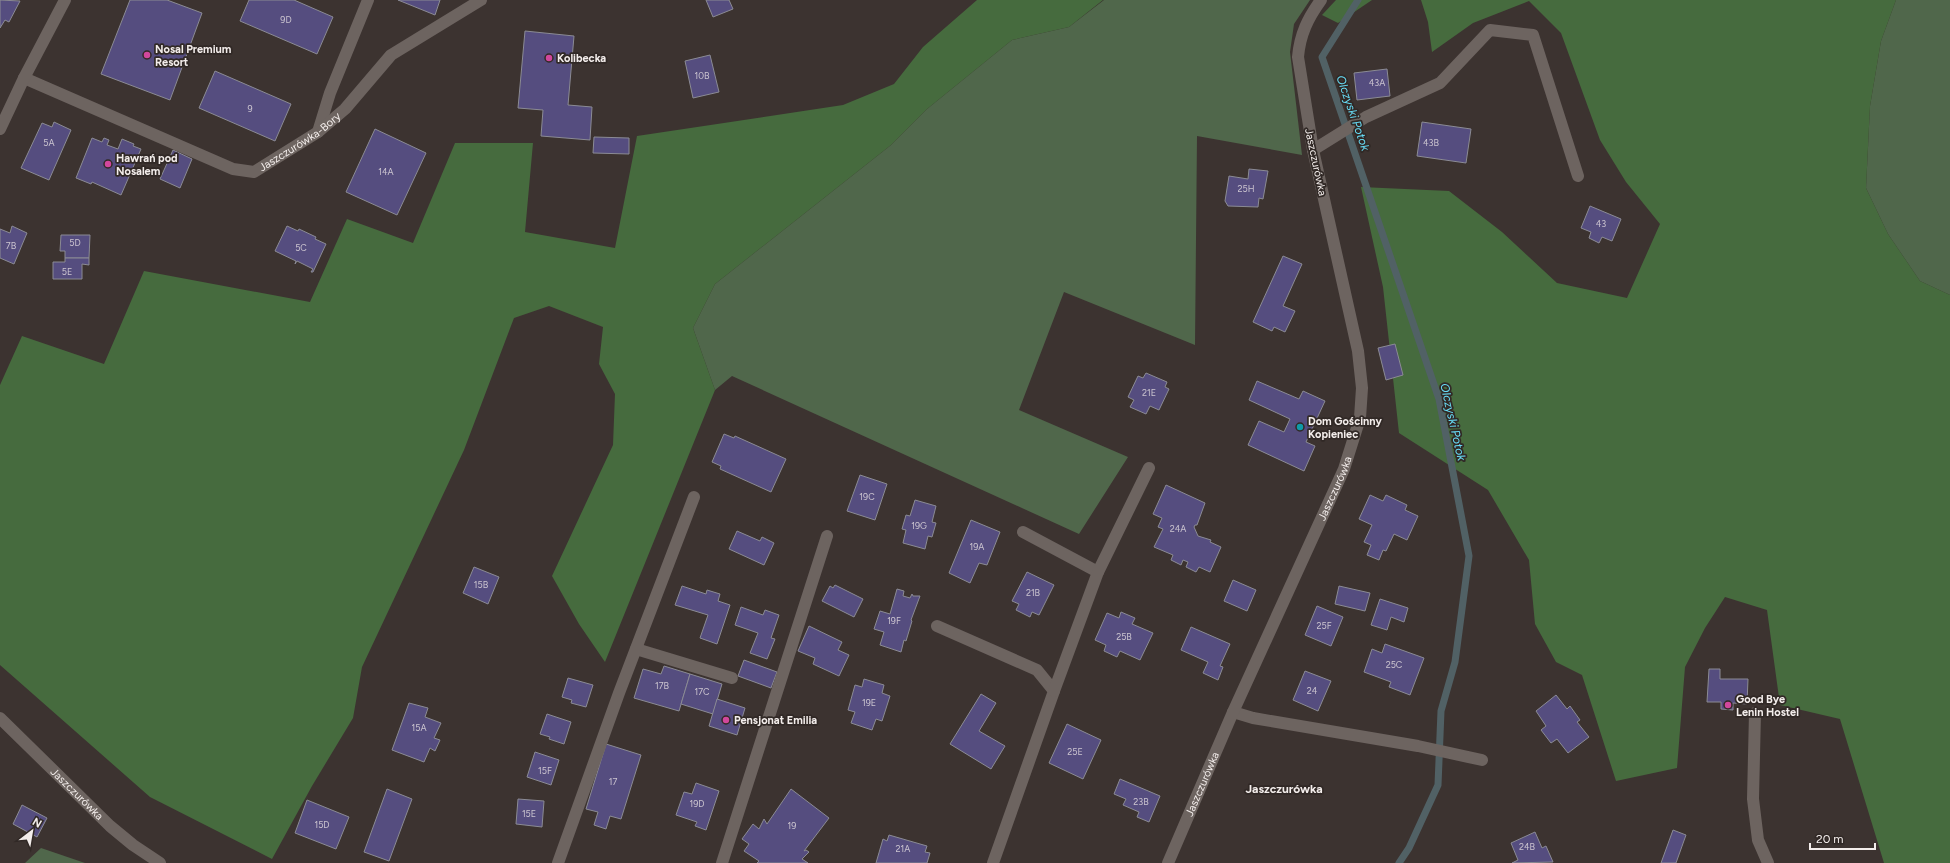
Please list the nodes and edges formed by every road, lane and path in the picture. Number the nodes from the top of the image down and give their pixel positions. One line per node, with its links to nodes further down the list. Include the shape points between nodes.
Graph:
1 (65, 0): 5 (street)
2 (368, 0): 7 (street, via 330,93)
3 (481, 0): 7 (street, Jaszczurówka-Bory, via 391,55 345,109)
4 (1321, 0): 8 (street, Jaszczurówka, via 1307,21 1299,42 1298,57)
5 (24, 78): 6 (street); 7 (street, Jaszczurówka-Bory, via 233,168 254,172)
6 (0, 129)
7 (318, 132)
8 (1313, 150): 9 (street, via 1366,118 1440,83 1490,30 1533,35); 19 (street, Jaszczurówka, via 1358,351 1362,388 1360,418 1344,469)
9 (1578, 176)
10 (1150, 468): 14 (street)
11 (694, 497): 16 (street)
12 (1023, 532): 14 (street)
13 (827, 536): 25 (street)
14 (1098, 572): 18 (street)
15 (937, 626): 18 (street, via 1037,670)
16 (636, 649): 17 (street); 24 (street)
17 (732, 678)
18 (1054, 691): 26 (street)
19 (1233, 712): 22 (street, via 1253,718); 27 (street, Jaszczurówka)
20 (1755, 713): 28 (street, via 1753,799 1758,840)
21 (0, 718): 23 (street, Jaszczurówka, via 110,826 132,845)
22 (1482, 760)
23 (160, 863)
24 (558, 863)
25 (722, 863)
26 (993, 863)
27 (1168, 863)
28 (1768, 863)

